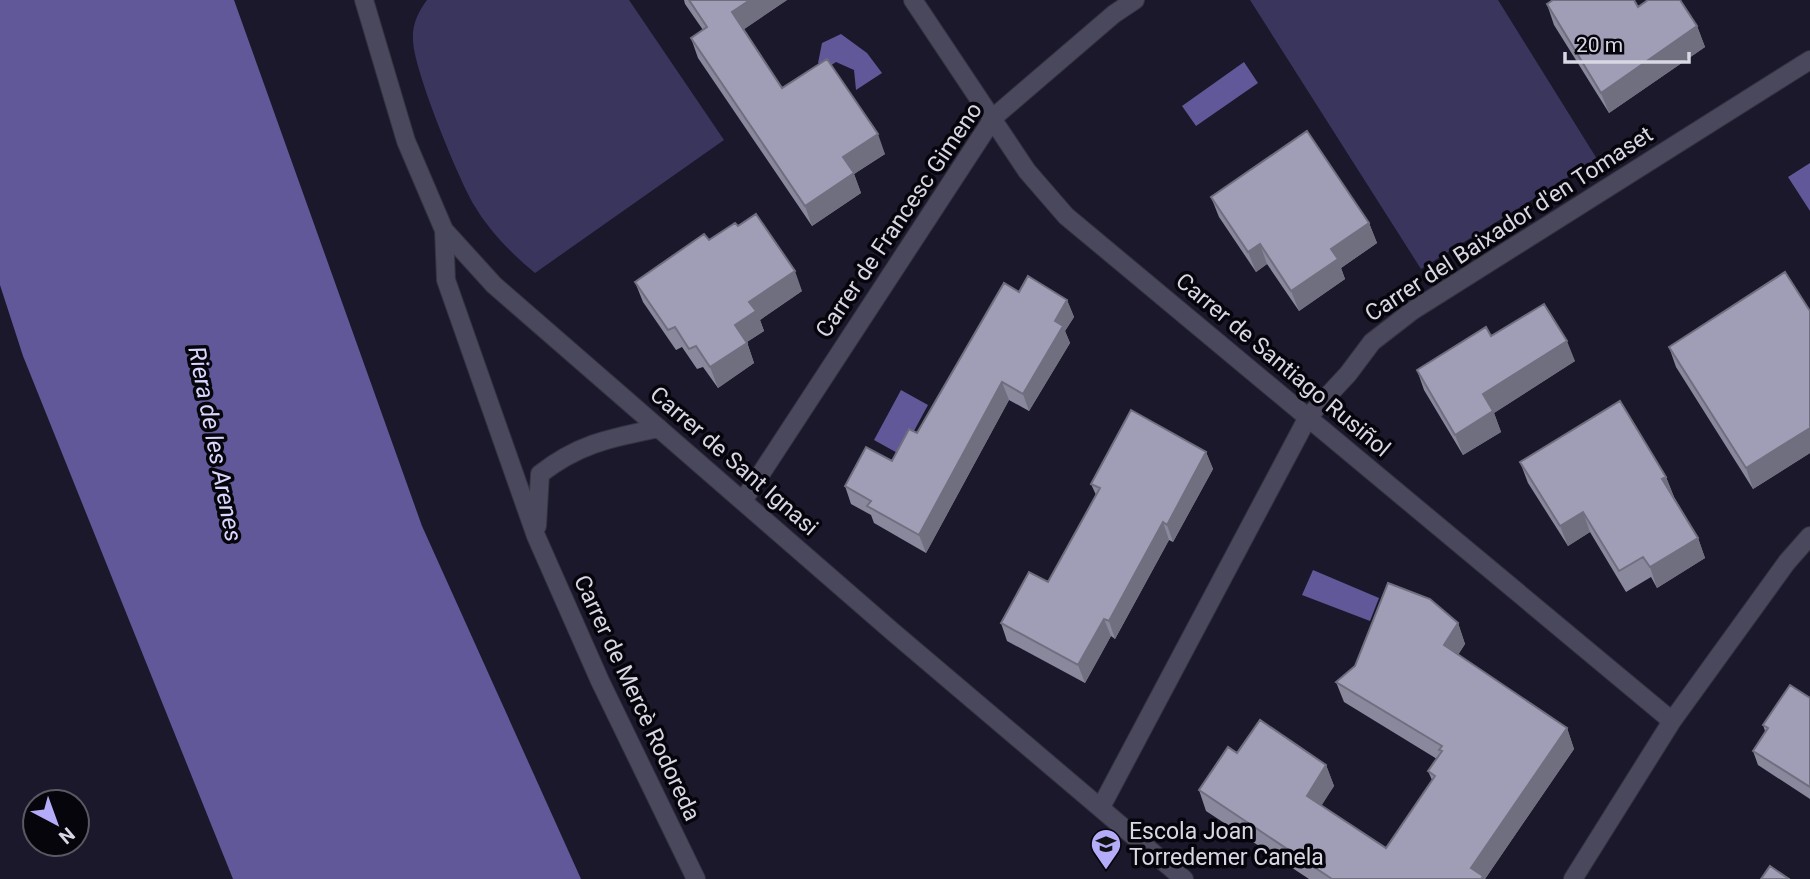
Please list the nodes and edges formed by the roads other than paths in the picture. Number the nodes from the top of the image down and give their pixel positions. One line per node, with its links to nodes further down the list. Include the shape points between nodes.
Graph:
1 (913, 0): 5 (street, Carrer de Santiago Rusiñol)
2 (1135, 0): 5 (street, Carrer de Francesc Gimeno)
3 (365, 1): 6 (street, Carrer de Sant Ignasi, via 406,141)
4 (1810, 60): 7 (street, Carrer del Baixador d'en Tomaset, via 1412,312 1372,342)
5 (994, 117): 7 (street, Carrer de Santiago Rusiñol, via 1027,170 1066,216); 9 (street, Carrer de Francesc Gimeno)
6 (444, 230): 8 (street, Carrer de Sant Ignasi, via 494,285); 11 (street, Carrer de Mercè Rodoreda, via 446,279)
7 (1308, 417): 12 (street, Carrer de Santiago Rusiñol); 13 (street, Carrer del Baixador d'en Tomaset)
8 (659, 428): 9 (street, Carrer de Sant Ignasi); 11 (street, Carrer de Mercè Rodoreda, via 592,442 564,455 540,474)
9 (743, 501): 13 (street, Carrer de Sant Ignasi)
10 (1810, 536): 12 (street)
11 (536, 537): 14 (street, Carrer de Mercè Rodoreda)
12 (1672, 721): 16 (street)
13 (1101, 807): 15 (street, Carrer de Sant Ignasi)
14 (696, 879)
15 (1184, 879)
16 (1573, 879)

